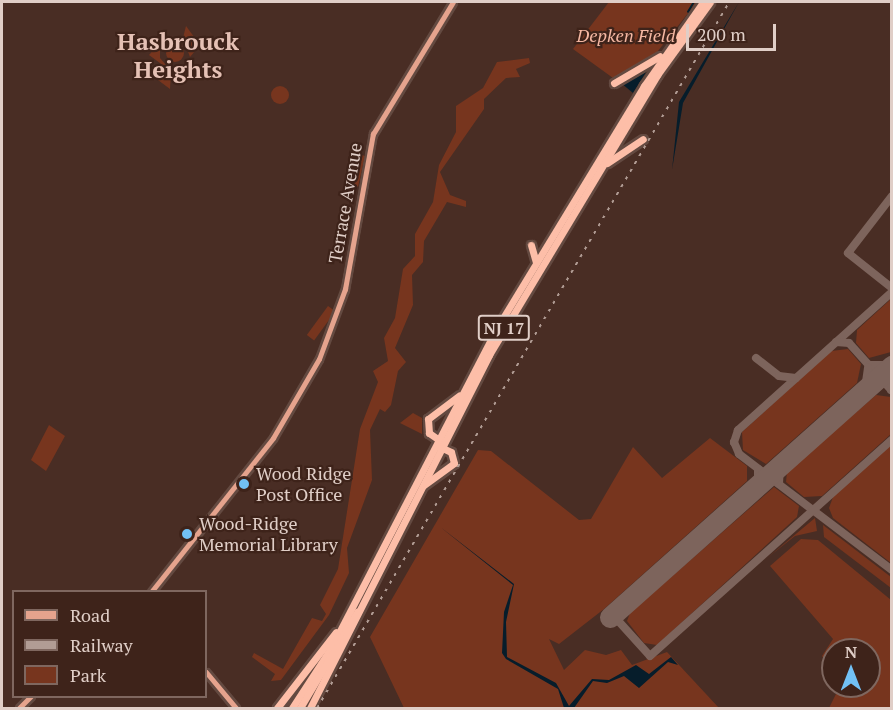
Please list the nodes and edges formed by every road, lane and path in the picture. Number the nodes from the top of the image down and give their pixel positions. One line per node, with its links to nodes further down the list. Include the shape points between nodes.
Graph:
1 (453, 2): 14 (main road, Terrace Avenue, via 373,134 340,307 286,418)
2 (703, 2): 4 (highway, NJ 17)
3 (710, 2): 7 (highway, NJ 17)
4 (668, 49): 5 (highway); 8 (highway, NJ 17)
5 (614, 83)
6 (643, 140): 7 (highway, via 613,157)
7 (588, 189): 11 (highway, NJ 17)
8 (552, 237): 9 (highway, NJ 17); 9 (highway, via 542,246 531,245 537,254)
9 (533, 268): 10 (highway, NJ 17)
10 (461, 395): 11 (highway, NJ 17); 11 (highway, via 428,419 429,433)
11 (440, 444): 12 (highway, NJ 17); 12 (highway, via 454,463); 15 (highway, NJ 17)
12 (420, 489): 13 (highway, NJ 17)
13 (389, 551): 20 (highway, NJ 17); 21 (highway)
14 (152, 590)
15 (341, 627): 18 (highway); 19 (highway, NJ 17)
16 (207, 673): 17 (main road)
17 (236, 708)
18 (277, 708)
19 (292, 708)
20 (300, 708)
21 (310, 708)

